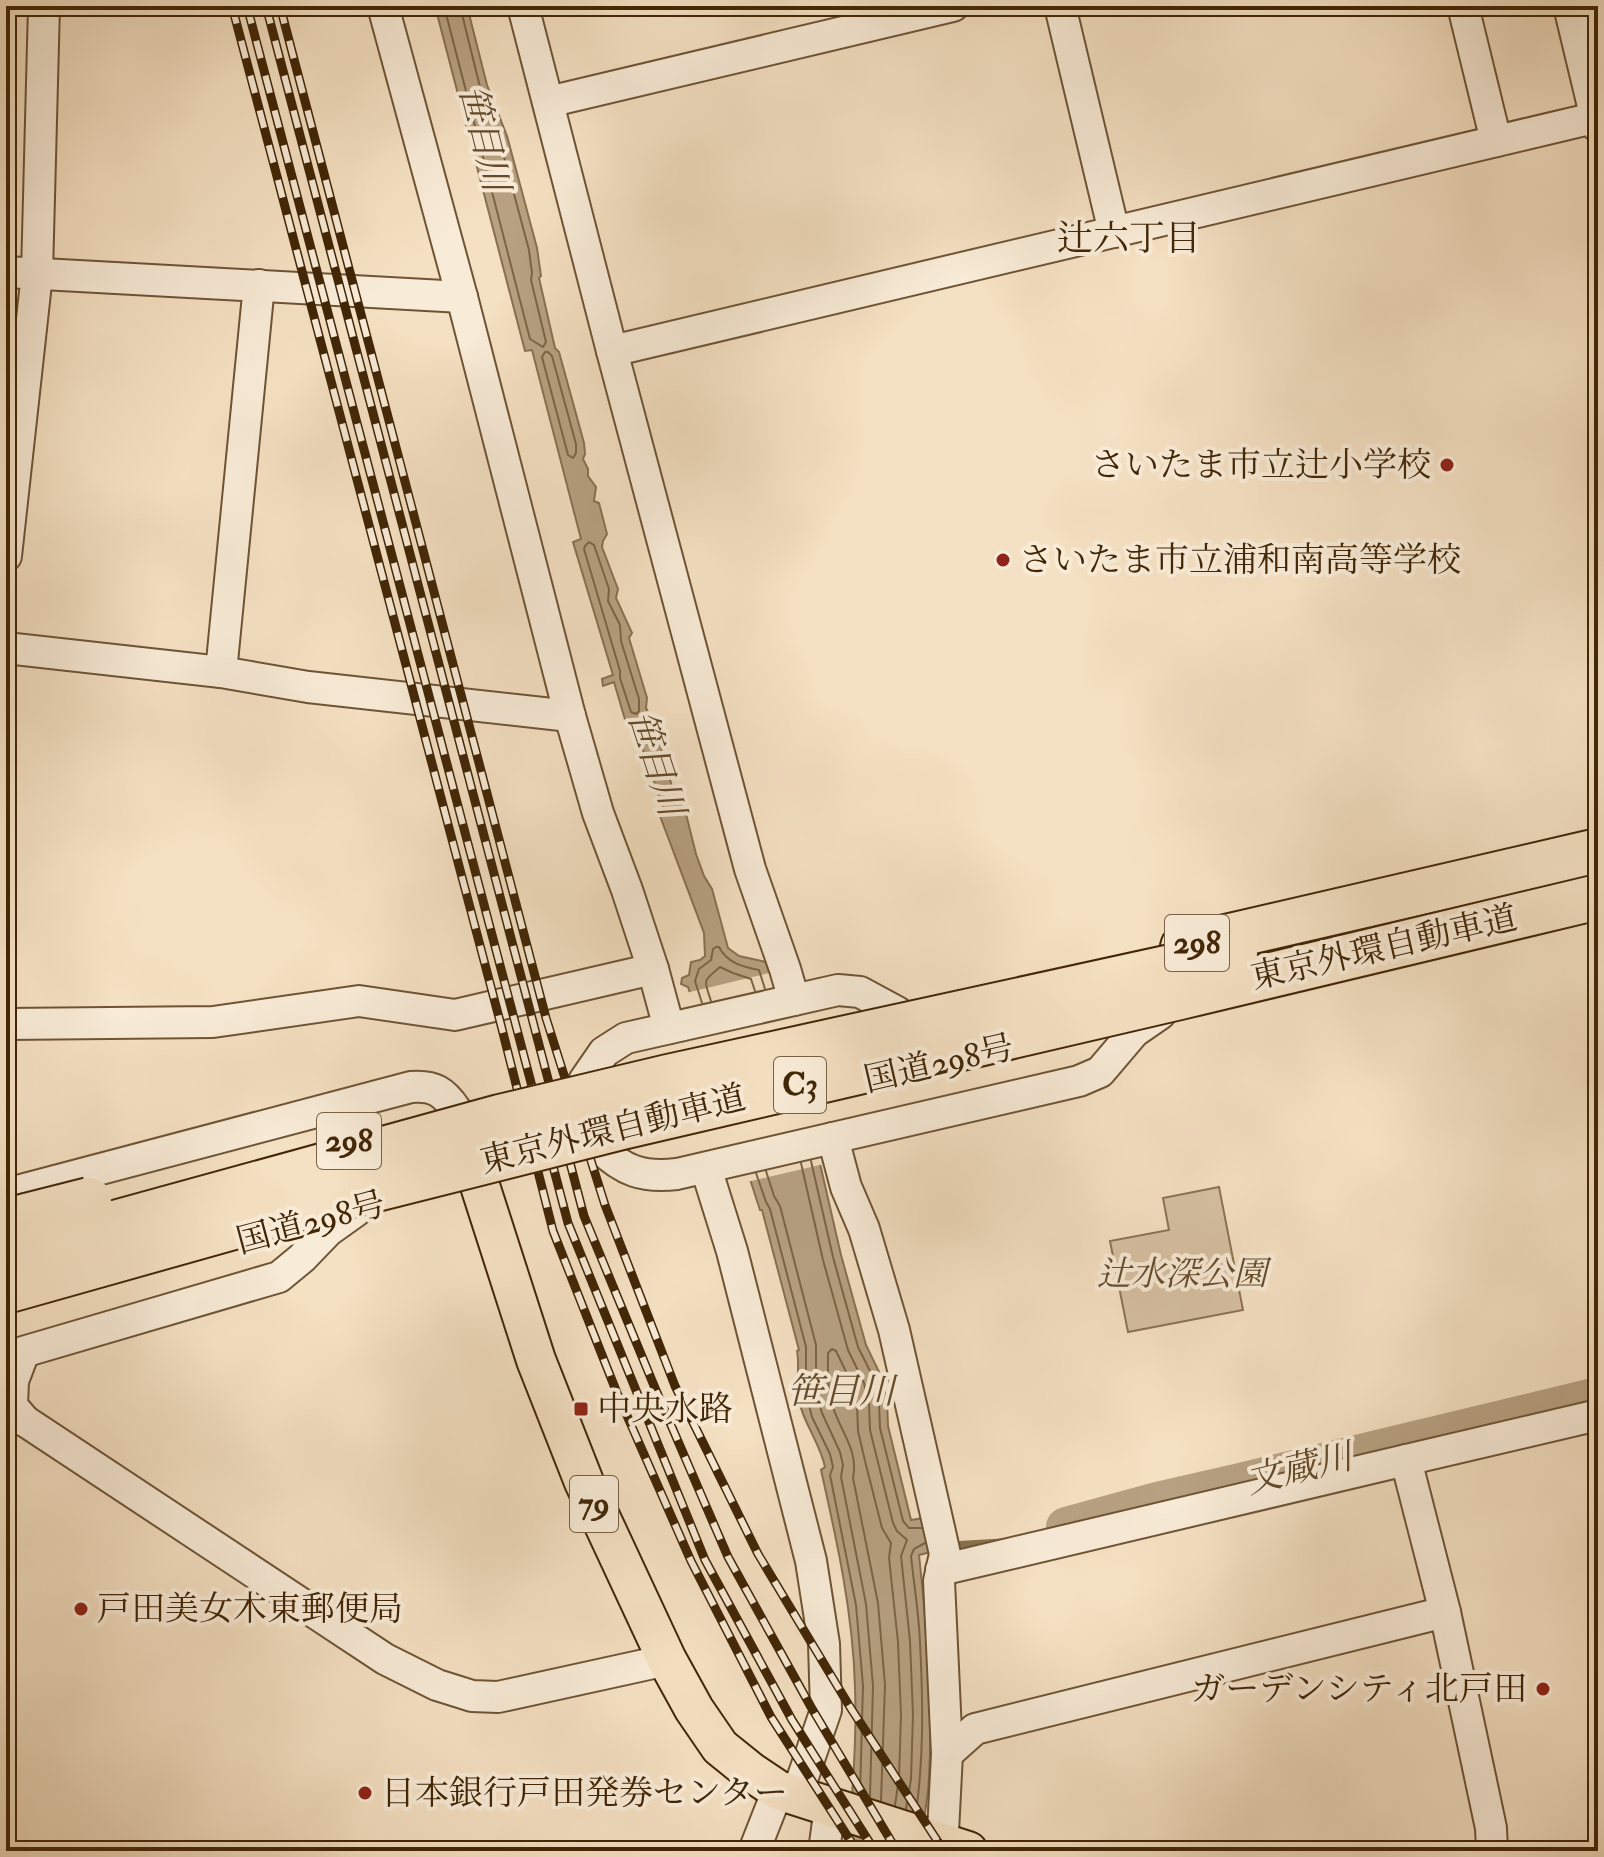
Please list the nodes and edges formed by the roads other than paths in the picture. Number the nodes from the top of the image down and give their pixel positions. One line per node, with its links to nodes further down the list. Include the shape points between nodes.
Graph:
1 (44, 6): 13 (street)
2 (383, 6): 15 (street)
3 (523, 6): 8 (street)
4 (953, 6): 8 (street)
5 (1060, 6): 11 (street)
6 (1463, 6): 10 (street)
7 (1569, 6): 9 (street)
8 (548, 102): 16 (street)
9 (1597, 120): 10 (street)
10 (1496, 141): 11 (street)
11 (1114, 232): 16 (street)
12 (6, 272): 13 (street)
13 (37, 274): 14 (street); 17 (street)
14 (259, 285): 15 (street); 19 (street)
15 (462, 297): 20 (street)
16 (612, 351): 26 (street, via 754,882 785,969)
17 (6, 556)
18 (6, 648): 19 (street)
19 (221, 672): 20 (street)
20 (570, 716): 25 (street)
21 (1598, 851): 26 (highway, 国道298号 / 298, via 897,1012)
22 (1598, 869): 31 (highway, 東京外環自動車道 / C3, bridge)
23 (1598, 897): 37 (highway, 東京外環自動車道 / C3, bridge)
24 (1598, 913): 27 (highway, 国道298号 / 298)
25 (653, 969): 28 (street, via 455,1015 359,1001 213,1022); 29 (street)
26 (792, 1013): 29 (highway, 国道298号 / 298)
27 (1160, 1014): 32 (street, via 1134,1032 1100,1072 1079,1081); 33 (highway, 国道298号 / 298)
28 (6, 1024)
29 (684, 1037): 30 (highway, 国道298号 / 298, via 584,1081)
30 (456, 1110): 35 (main road, 79); 36 (street, via 439,1092 411,1087); 39 (highway, 国道298号 / 298)
31 (500, 1117): 38 (highway, bridge, via 108,1195); 40 (highway, 東京外環自動車道 / C3, bridge)
32 (828, 1139): 34 (street); 46 (street, via 864,1229 894,1330 945,1554)
33 (599, 1147): 34 (street, via 614,1162 657,1176); 35 (highway, 国道298号 / 298)
34 (714, 1166): 50 (street, via 811,1561 824,1644 826,1710)
35 (478, 1177): 42 (highway, 国道298号 / 298, via 356,1211); 48 (main road, 79, via 536,1360 584,1482)
36 (6, 1194)
37 (297, 1209): 41 (highway, 東京外環自動車道 / C3, bridge); 42 (highway, bridge)
38 (6, 1221)
39 (6, 1237)
40 (6, 1253)
41 (6, 1291)
42 (10, 1333): 44 (street)
43 (1598, 1415): 45 (street)
44 (15, 1416): 48 (street, via 385,1659 437,1685 472,1696 498,1697)
45 (1406, 1460): 46 (street); 47 (street)
46 (941, 1570): 49 (street)
47 (1445, 1612): 49 (street, via 975,1729); 54 (street)
48 (667, 1660): 50 (main road, 79, via 720,1747 751,1772)
49 (947, 1754): 51 (street)
50 (813, 1801): 51 (main road, 79); 52 (street); 53 (street)
51 (946, 1847)
52 (754, 1851)
53 (824, 1851)
54 (1492, 1851)

